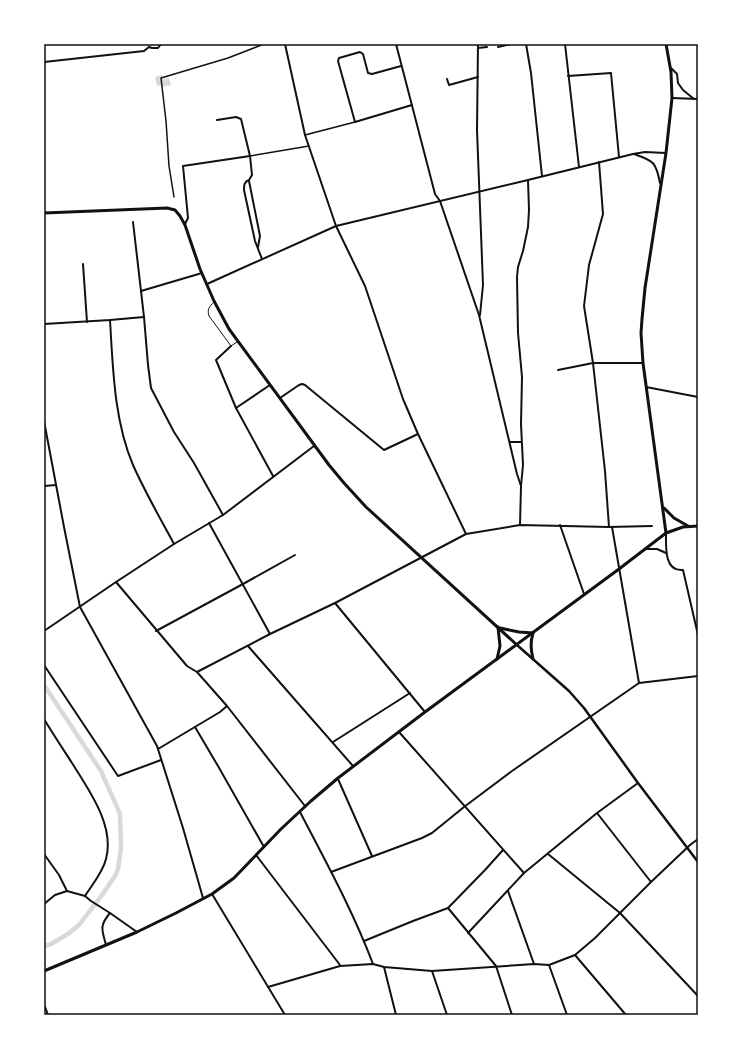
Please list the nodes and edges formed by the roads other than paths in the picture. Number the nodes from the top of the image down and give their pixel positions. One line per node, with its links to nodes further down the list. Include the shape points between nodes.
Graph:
1 (148, 44): 12 (street)
2 (161, 44): 12 (street, via 158,48)
3 (264, 44): 40 (street, via 228,58 161,78)
4 (285, 44): 27 (street)
5 (396, 44): 16 (street)
6 (478, 44): 13 (street)
7 (511, 44): 11 (street)
8 (526, 44): 35 (street)
9 (565, 44): 18 (street)
10 (666, 44): 17 (main road)
11 (498, 46)
12 (149, 47): 15 (street, via 144,51)
13 (478, 48): 14 (street); 19 (street)
14 (487, 48)
15 (44, 62)
16 (401, 66): 24 (street); 26 (street, via 372,74 368,73 363,54 360,52 339,58)
17 (671, 68): 21 (main road); 22 (street, via 677,74 678,83 683,90)
18 (568, 76): 32 (street, via 611,74); 34 (street)
19 (478, 77): 20 (street, via 449,85); 39 (street)
20 (447, 79)
21 (672, 98): 22 (street); 29 (main road)
22 (694, 99): 23 (street)
23 (698, 99)
24 (412, 105): 26 (street); 41 (street, via 435,194)
25 (218, 120): 31 (street, via 236,117 241,119)
26 (355, 122): 27 (street)
27 (306, 135): 28 (street)
28 (309, 146): 31 (street); 45 (street)
29 (666, 153): 30 (street); 38 (main road)
30 (633, 154): 32 (street); 38 (street, via 649,159 655,164)
31 (250, 156): 36 (street, via 252,175); 44 (street, via 183,166 188,218)
32 (619, 157): 33 (street)
33 (599, 162): 34 (street); 60 (street, via 603,214 589,265 584,306)
34 (579, 167): 35 (street)
35 (542, 176): 37 (street)
36 (249, 180): 46 (street, via 260,236); 46 (street, via 244,185 244,190)
37 (528, 180): 39 (street); 71 (street, via 528,227 517,277 522,377)
38 (661, 186): 61 (main road, via 642,319)
39 (479, 192): 41 (street); 53 (street, via 483,285)
40 (174, 197)
41 (440, 201): 45 (street); 53 (street)
42 (44, 213): 44 (main road, via 167,208 175,210)
43 (133, 222): 51 (street)
44 (185, 225): 49 (main road)
45 (336, 226): 47 (street); 69 (street, via 365,286 403,399)
46 (258, 248): 47 (street)
47 (262, 258): 50 (street)
48 (83, 264): 56 (street)
49 (202, 273): 50 (main road); 51 (street)
50 (207, 284): 52 (main road)
51 (141, 291): 54 (street)
52 (214, 301): 58 (main road); 59 (lane, via 208,310 209,316)
53 (480, 315): 70 (street)
54 (144, 317): 55 (street); 78 (street, via 151,388)
55 (110, 320): 56 (street); 88 (street, via 117,408 126,444 145,491)
56 (87, 322): 57 (street)
57 (44, 324)
58 (238, 342): 59 (lane); 63 (main road)
59 (230, 346): 67 (street, via 216,360)
60 (592, 363): 61 (street); 62 (street); 85 (street)
61 (643, 363): 64 (main road)
62 (558, 370)
63 (270, 385): 66 (main road); 67 (street)
64 (646, 387): 65 (street); 77 (main road)
65 (698, 397)
66 (280, 398): 69 (street, via 299,385 305,385 384,450); 72 (main road)
67 (236, 408): 73 (street)
68 (44, 421): 74 (street)
69 (418, 434): 87 (street)
70 (510, 442): 71 (street); 76 (street)
71 (521, 442): 76 (street)
72 (314, 446): 73 (street); 92 (main road, via 356,497)
73 (273, 476): 78 (street)
74 (56, 485): 75 (street); 98 (street)
75 (44, 486)
76 (521, 486): 80 (street)
77 (664, 508): 83 (main road, via 674,518); 86 (main road)
78 (223, 514): 79 (street)
79 (209, 523): 88 (street); 95 (street)
80 (520, 525): 81 (street); 87 (street)
81 (560, 525): 85 (street); 96 (street)
82 (652, 526): 85 (street)
83 (689, 526): 84 (main road); 86 (main road)
84 (698, 526)
85 (611, 527): 93 (street)
86 (666, 533): 89 (main road); 90 (street)
87 (466, 534): 92 (street)
88 (174, 544): 94 (street)
89 (646, 549): 90 (street); 93 (main road)
90 (667, 554): 104 (street, via 672,567 683,570)
91 (295, 555): 95 (street)
92 (420, 557): 97 (street); 99 (main road)
93 (619, 570): 96 (main road); 112 (street)
94 (116, 582): 98 (street); 100 (street)
95 (243, 584): 100 (street); 103 (street)
96 (585, 595): 102 (main road)
97 (335, 603): 103 (street); 113 (street)
98 (80, 607): 101 (street); 121 (street)
99 (498, 627): 102 (main road); 105 (main road); 107 (main road, via 500,646)
100 (156, 630): 110 (street, via 187,666)
101 (44, 631)
102 (533, 633): 105 (main road); 108 (main road, via 530,646)
103 (270, 634): 106 (street)
104 (698, 634)
105 (517, 645): 107 (main road); 108 (street)
106 (248, 646): 110 (street); 120 (street)
107 (497, 659): 115 (main road)
108 (533, 659): 116 (street, via 569,691)
109 (44, 665): 122 (street, via 118,776)
110 (197, 672): 114 (street)
111 (698, 676): 112 (street)
112 (640, 683): 116 (street)
113 (410, 693): 115 (street); 120 (street)
114 (227, 706): 118 (street); 126 (street)
115 (425, 712): 119 (main road)
116 (591, 716): 125 (street); 127 (street)
117 (44, 719): 145 (street, via 92,795 106,827 109,843 106,860)
118 (195, 727): 121 (street); 131 (street)
119 (398, 732): 123 (main road); 127 (street)
120 (333, 742): 123 (street)
121 (158, 749): 122 (street)
122 (161, 760): 146 (street)
123 (353, 766): 124 (main road)
124 (338, 778): 126 (main road); 137 (street)
125 (638, 783): 129 (street); 132 (street)
126 (305, 806): 128 (main road)
127 (464, 807): 133 (street); 137 (street, via 432,833)
128 (299, 811): 131 (main road); 139 (street)
129 (597, 813): 135 (street); 141 (street)
130 (698, 839): 132 (street)
131 (264, 847): 136 (main road)
132 (687, 849): 138 (street); 141 (street)
133 (503, 850): 140 (street); 148 (street)
134 (44, 854): 142 (street)
135 (548, 854): 140 (street); 150 (street)
136 (256, 855): 144 (main road, via 234,878); 159 (street)
137 (372, 856): 139 (street)
138 (698, 862)
139 (331, 872): 153 (street)
140 (524, 873): 143 (street)
141 (651, 882): 150 (street)
142 (67, 891): 145 (street); 147 (street, via 55,895)
143 (508, 891): 152 (street); 157 (street)
144 (212, 894): 146 (main road); 164 (street)
145 (85, 896): 149 (street)
146 (204, 899): 151 (main road)
147 (44, 904)
148 (448, 908): 152 (street); 153 (street)
149 (110, 913): 151 (street); 154 (street, via 103,922 102,929)
150 (620, 913): 155 (street); 165 (street)
151 (137, 932): 154 (main road)
152 (468, 933): 160 (street)
153 (364, 941): 156 (street)
154 (106, 945): 162 (main road)
155 (574, 955): 158 (street); 173 (street)
156 (373, 964): 159 (street); 161 (street)
157 (534, 964): 158 (street); 160 (street)
158 (549, 965): 172 (street)
159 (340, 966): 164 (street)
160 (496, 966): 163 (street); 171 (street)
161 (384, 967): 163 (street); 169 (street)
162 (44, 971)
163 (432, 971): 170 (street)
164 (268, 987): 168 (street)
165 (698, 996)
166 (44, 1004): 167 (street)
167 (48, 1015)
168 (285, 1015)
169 (396, 1015)
170 (447, 1015)
171 (512, 1015)
172 (567, 1015)
173 (626, 1015)

